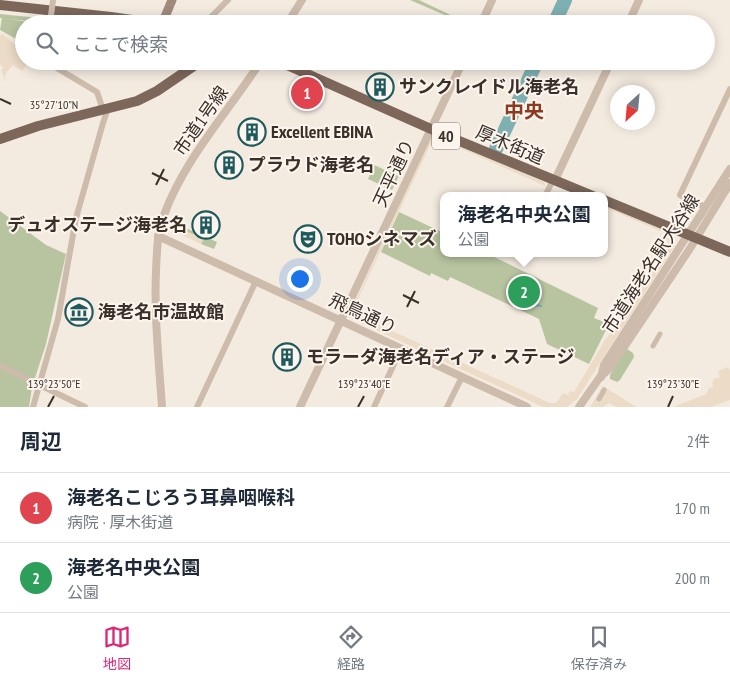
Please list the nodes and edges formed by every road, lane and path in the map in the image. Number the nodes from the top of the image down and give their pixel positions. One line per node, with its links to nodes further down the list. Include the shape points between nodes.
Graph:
1 (52, 0): 8 (street, bridge)
2 (172, 0): 10 (main road)
3 (228, 0): 11 (street)
4 (302, 0): 12 (street)
5 (492, 0): 13 (street)
6 (639, 0): 14 (street)
7 (0, 5): 9 (main road)
8 (51, 15)
9 (92, 15)
10 (165, 15)
11 (213, 15)
12 (293, 15)
13 (485, 15)
14 (632, 15)
15 (60, 70): 22 (street, via 97,92)
16 (188, 70): 22 (main road, via 157,91)
17 (255, 70): 32 (street, 市道1号線, via 178,183)
18 (298, 70): 23 (main road, 厚木街道 / 40)
19 (460, 70): 23 (street, 天平通り)
20 (607, 70): 26 (street)
21 (730, 89): 31 (street, via 680,195)
22 (106, 109): 24 (main road); 42 (street, via 76,218 58,319)
23 (431, 129): 26 (main road, 厚木街道 / 40); 36 (street, 天平通り)
24 (0, 138)
25 (730, 169): 31 (street, 市道海老名駅大谷線)
26 (554, 180): 28 (street); 29 (main road, 厚木街道 / 40)
27 (730, 183): 33 (street, 市道海老名駅大谷線)
28 (547, 192)
29 (583, 192)
30 (608, 202): 33 (main road)
31 (705, 207): 33 (street, 市道海老名駅大谷線)
32 (158, 236): 35 (street, 飛鳥通り); 47 (street, 市道1号線, via 155,286)
33 (692, 236): 34 (main road); 53 (street, 市道海老名駅大谷線)
34 (730, 252)
35 (256, 281): 36 (street, 飛鳥通り); 48 (street)
36 (341, 320): 39 (street, 飛鳥通り); 49 (street, 天平通り)
37 (660, 334): 38 (street)
38 (653, 346)
39 (402, 349): 41 (street, 飛鳥通り); 50 (street)
40 (0, 366): 42 (street)
41 (462, 377): 51 (street); 52 (street, 飛鳥通り)
42 (39, 385): 45 (street); 46 (street)
43 (604, 390): 44 (street)
44 (599, 399)
45 (33, 407)
46 (85, 407)
47 (162, 407)
48 (197, 407)
49 (300, 407)
50 (374, 407)
51 (447, 407)
52 (527, 407)
53 (579, 407)

